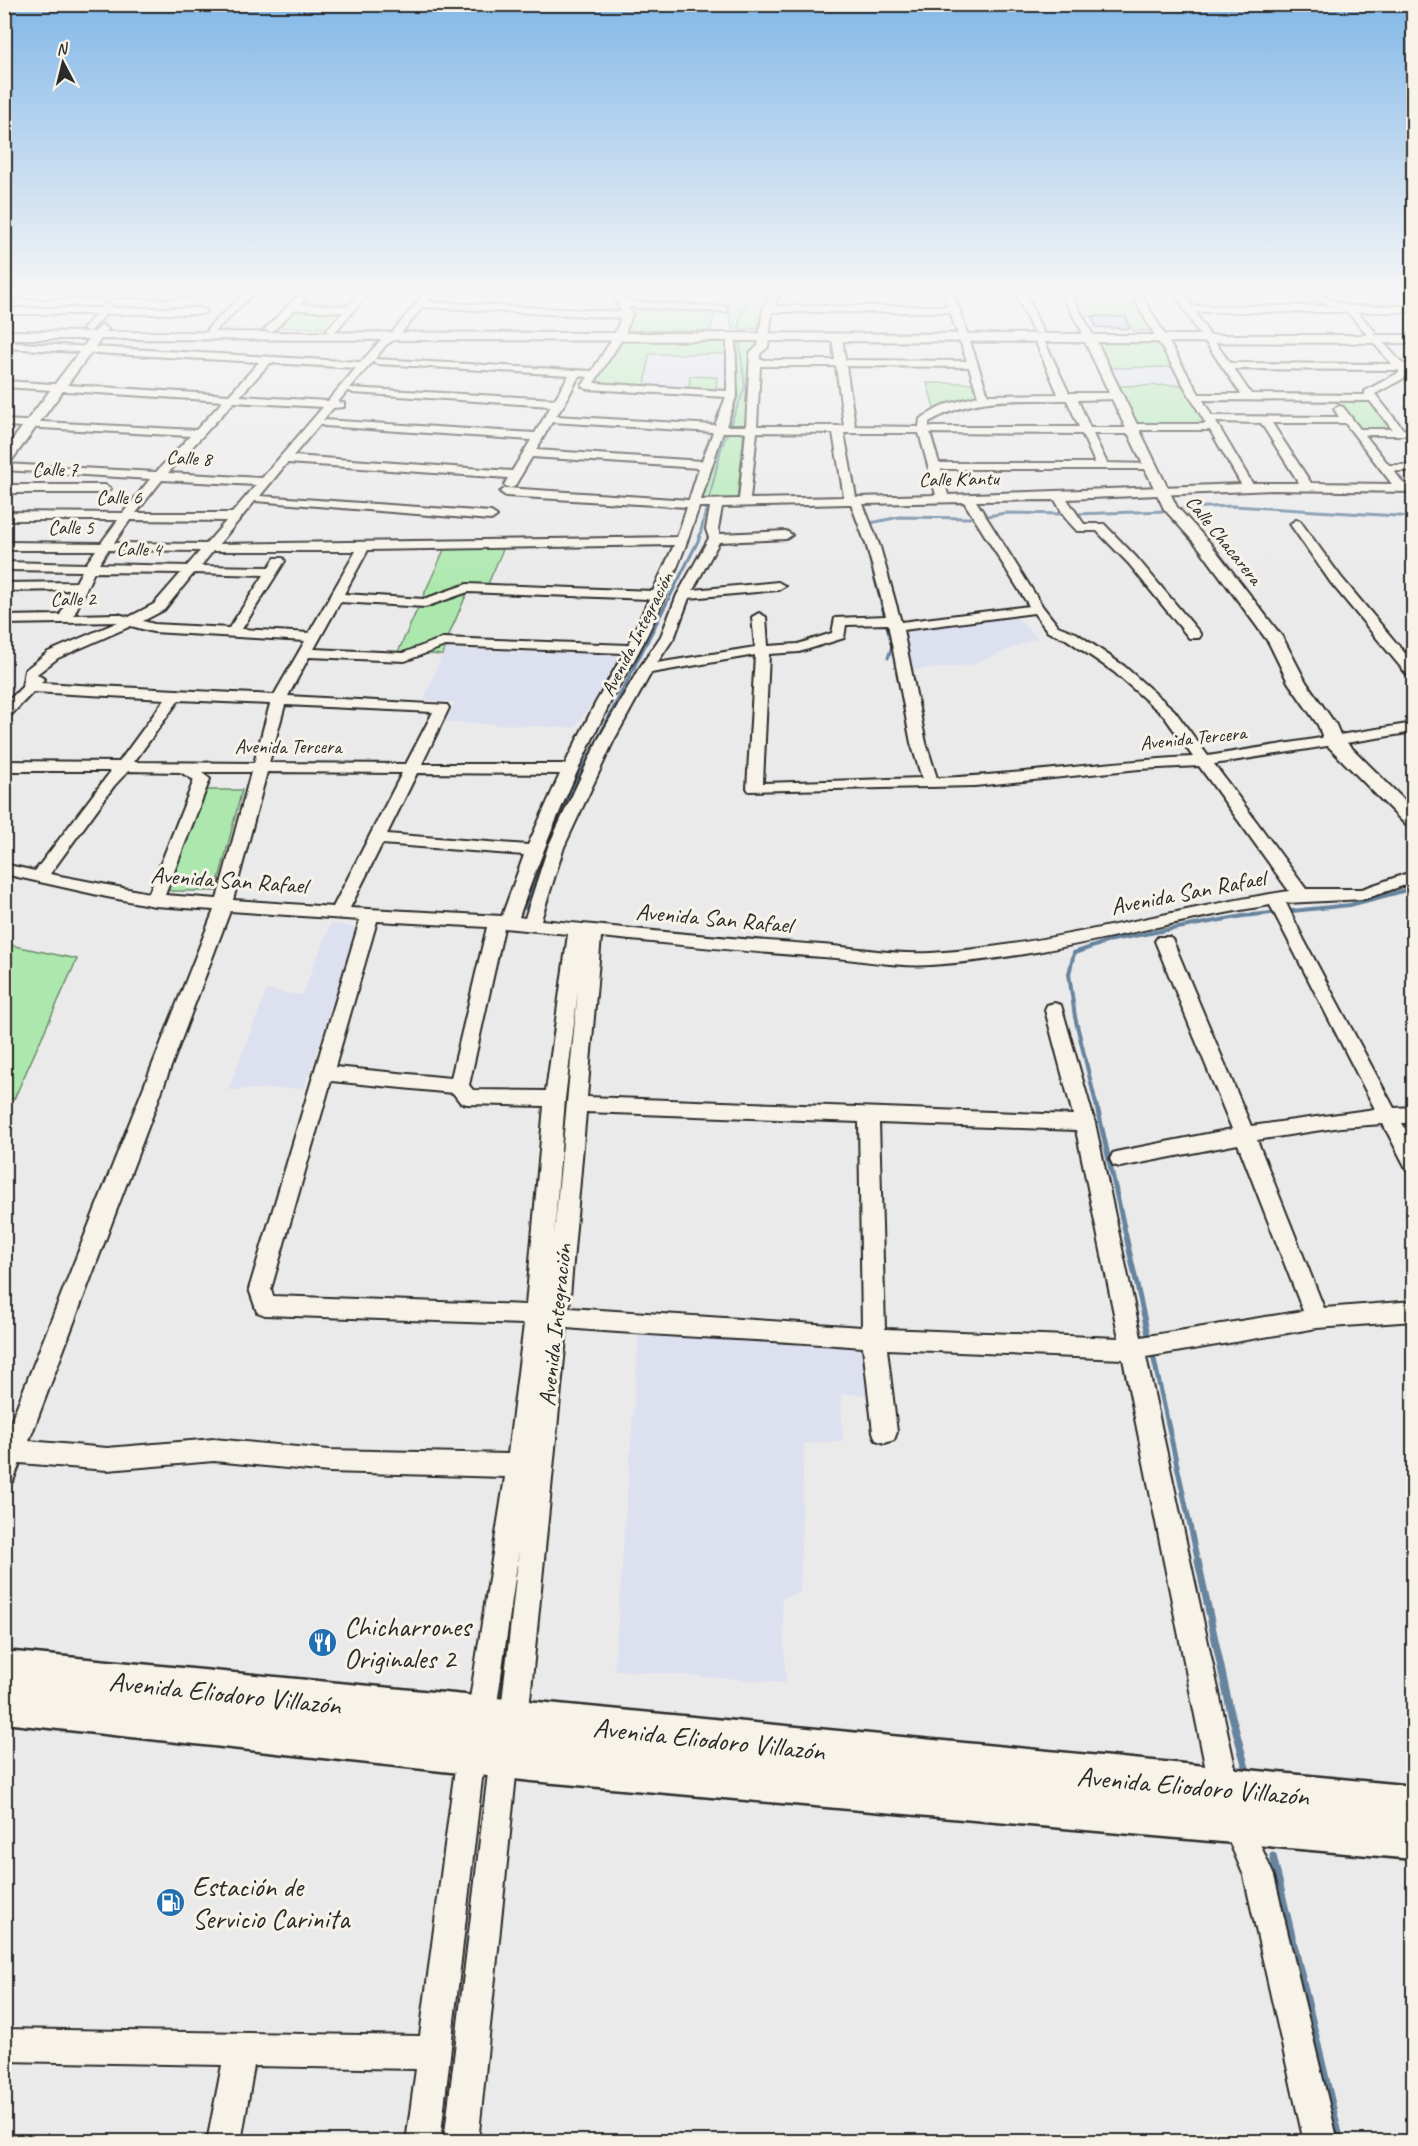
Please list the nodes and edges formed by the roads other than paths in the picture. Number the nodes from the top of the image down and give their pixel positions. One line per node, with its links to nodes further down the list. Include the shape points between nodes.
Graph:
1 (42, 394): 29 (main road)
2 (45, 394): 32 (main road)
3 (160, 394): 20 (street)
4 (234, 394): 20 (street)
5 (343, 394): 25 (street)
6 (348, 394): 25 (street)
7 (419, 394): 24 (street)
8 (565, 394): 24 (street)
9 (732, 394): 34 (street, Avenida Integración)
10 (753, 394): 33 (street)
11 (842, 394): 35 (street)
12 (983, 394): 21 (street)
13 (1194, 394): 18 (street)
14 (1246, 394): 19 (street)
15 (1370, 394): 23 (street)
16 (1068, 396): 17 (street); 21 (street); 38 (street)
17 (1115, 396): 36 (main road, Calle Chacarera)
18 (1196, 397): 19 (street); 31 (street)
19 (1248, 397): 22 (street)
20 (230, 398): 25 (street); 42 (street)
21 (984, 398): 37 (street, via 948,407 924,421)
22 (1329, 398): 23 (street); 28 (street)
23 (1373, 398): 40 (street)
24 (560, 403): 26 (street)
25 (336, 404): 30 (street); 46 (street)
26 (550, 419): 34 (street); 43 (street)
27 (1264, 419): 28 (street); 31 (street); 58 (street)
28 (1347, 420): 39 (street)
29 (11, 423): 32 (street); 44 (main road)
30 (324, 423): 43 (street); 46 (street)
31 (1212, 423): 36 (street); 59 (street)
32 (32, 424): 42 (street); 47 (main road)
33 (751, 428): 34 (street); 35 (street); 70 (street)
34 (719, 429): 48 (street, Avenida Integración)
35 (844, 429): 37 (street); 68 (street)
36 (1132, 429): 38 (street); 51 (main road, Calle Chacarera)
37 (924, 430): 38 (street); 49 (street)
38 (1086, 431): 50 (street)
39 (1356, 432): 40 (street); 53 (street)
40 (1401, 432): 41 (street)
41 (1413, 432)
42 (198, 434): 56 (street)
43 (539, 437): 45 (street)
44 (4, 439)
45 (529, 453): 48 (street); 55 (street)
46 (288, 459): 55 (street); 57 (street); 66 (street)
47 (4, 461)
48 (706, 465): 69 (street, Avenida Integración)
49 (933, 466): 50 (street); 67 (street)
50 (1102, 466): 51 (street)
51 (1150, 466): 63 (main road, Calle Chacarera)
52 (4, 467): 56 (street, Calle 8)
53 (1385, 468): 54 (street); 60 (street)
54 (1413, 468)
55 (516, 475): 74 (street)
56 (160, 476): 57 (street, Calle 8); 72 (street)
57 (264, 482): 73 (street)
58 (1307, 486): 59 (street, Calle K'antu); 60 (street, Calle K'antu)
59 (1249, 488): 63 (street, Calle K'antu)
60 (1407, 488)
61 (4, 489): 62 (street, Calle 7)
62 (105, 489)
63 (1162, 493): 64 (street, Calle K'antu); 114 (main road, Calle Chacarera, via 1277,642 1304,694)
64 (1059, 496): 65 (street, Calle K'antu); 101 (street, via 1081,528 1100,527)
65 (968, 498): 67 (street, Calle K'antu); 94 (street)
66 (260, 499): 74 (street); 82 (street)
67 (942, 499): 68 (street, Calle K'antu)
68 (854, 501): 70 (street, Calle K'antu); 99 (street, via 869,531)
69 (707, 504): 70 (street, Calle K'antu); 74 (street, Calle K'antu); 77 (street, Avenida Integración); 78 (street, Avenida Integración)
70 (744, 504)
71 (4, 516): 72 (street, Calle 6)
72 (127, 517): 73 (street, Calle 6); 80 (street)
73 (234, 517): 82 (street)
74 (490, 517): 78 (street); 81 (street, Calle 5)
75 (1296, 524): 107 (street)
76 (786, 535): 77 (street)
77 (715, 538): 92 (street, Avenida Integración)
78 (682, 541): 91 (street, Avenida Integración)
79 (4, 546): 80 (street, Calle 5)
80 (105, 547): 82 (street, Calle 5); 85 (street)
81 (364, 547): 83 (street, Calle 5); 93 (street)
82 (215, 548): 83 (street, Calle 5); 86 (street)
83 (286, 548): 87 (street)
84 (4, 566): 85 (street, Calle 4)
85 (90, 567): 86 (street, Calle 4); 88 (street)
86 (197, 569): 87 (street, Calle 4); 98 (street, via 159,607)
87 (273, 571): 100 (street)
88 (81, 586): 90 (street); 96 (street)
89 (778, 586): 92 (street)
90 (4, 587)
91 (658, 595): 93 (street, via 467,588 425,603); 103 (street, Avenida Integración)
92 (684, 596): 106 (street, Avenida Integración, via 668,636)
93 (337, 598): 102 (street)
94 (1037, 609): 99 (street); 116 (street, via 1053,629 1071,636 1119,669 1169,713)
95 (759, 617): 104 (street)
96 (65, 619): 97 (street, Calle 2); 98 (street, Calle 2, via 118,618)
97 (4, 620)
98 (136, 623): 100 (street, Calle 2, via 153,628); 108 (street, via 73,654)
99 (894, 623): 104 (street, via 840,621 839,635 799,648); 126 (street, via 920,753)
100 (233, 633): 102 (street, Calle 2)
101 (1194, 635)
102 (313, 637): 105 (street)
103 (633, 649): 105 (street, via 443,642 405,657); 122 (street, Avenida Integración)
104 (762, 651): 106 (street); 126 (street, Avenida Tercera, via 755,788)
105 (304, 653): 111 (street)
106 (645, 670): 141 (street, Avenida Integración, via 606,740 556,847)
107 (1413, 674)
108 (29, 687): 109 (street); 110 (street)
109 (175, 694): 111 (street); 118 (street)
110 (11, 699): 112 (street)
111 (279, 699): 120 (street); 121 (street, via 442,708)
112 (4, 714)
113 (1413, 727): 114 (street, Avenida Tercera)
114 (1341, 739): 115 (street, Avenida Tercera); 116 (street, Avenida Tercera); 127 (main road); 128 (main road)
115 (1413, 740)
116 (1207, 765): 126 (street, Avenida Tercera, via 1075,782 996,784); 134 (street)
117 (4, 766): 118 (street, Avenida Tercera)
118 (123, 767): 119 (street, Avenida Tercera); 124 (street)
119 (183, 767): 120 (street, Avenida Tercera); 125 (street)
120 (259, 773): 121 (street, Avenida Tercera); 125 (street, Avenida Tercera); 137 (street)
121 (408, 774): 122 (street, Avenida Tercera); 129 (street)
122 (568, 774): 130 (street, Avenida Integración)
123 (4, 779): 124 (street, Avenida Tercera)
124 (112, 779): 125 (street, Avenida Tercera); 133 (street)
125 (201, 779): 136 (street)
126 (930, 780)
127 (1413, 804)
128 (1413, 822)
129 (376, 838): 130 (street); 138 (street)
130 (534, 851): 140 (street, Avenida Integración)
131 (4, 869): 133 (street, Avenida San Rafael)
132 (1413, 876): 134 (street, Avenida San Rafael, via 1364,894)
133 (39, 877): 136 (street, Avenida San Rafael)
134 (1301, 895): 135 (street, Avenida San Rafael)
135 (1276, 899): 142 (street, Avenida San Rafael, via 1038,947 928,959); 149 (street)
136 (155, 900): 137 (street, Avenida San Rafael)
137 (224, 905): 138 (street, Avenida San Rafael); 161 (street)
138 (339, 912): 139 (street, Avenida San Rafael)
139 (370, 915): 140 (street, Avenida San Rafael); 145 (street)
140 (503, 922): 141 (street, Avenida San Rafael); 146 (street, Avenida Integración)
141 (531, 925): 142 (street, Avenida San Rafael)
142 (585, 930): 147 (street, Avenida Integración)
143 (1164, 941): 152 (street)
144 (1054, 1010): 151 (street)
145 (324, 1072): 146 (street); 156 (street, via 260,1289 265,1305)
146 (459, 1086): 147 (street, via 467,1098)
147 (566, 1102): 148 (street); 156 (street, Avenida Integración)
148 (869, 1115): 151 (street); 158 (street)
149 (1387, 1115): 150 (street); 152 (street); 154 (street)
150 (1413, 1115)
151 (1085, 1123): 159 (street)
152 (1245, 1135): 153 (street); 157 (street)
153 (1120, 1159)
154 (1413, 1164)
155 (1413, 1311): 157 (street)
156 (546, 1316): 158 (street); 162 (street); 165 (street, Avenida Integración)
157 (1317, 1318): 159 (street)
158 (874, 1338): 159 (street); 160 (street)
159 (1131, 1349): 166 (street)
160 (885, 1432)
161 (7, 1458): 162 (street, via 107,1460 214,1450 329,1461)
162 (519, 1466): 165 (street)
163 (4, 1671): 165 (highway, Avenida Eliodoro Villazón)
164 (4, 1703): 165 (highway, Avenida Eliodoro Villazón, via 256,1732)
165 (492, 1737): 166 (highway, Avenida Eliodoro Villazón, via 824,1787); 171 (street); 174 (street)
166 (1231, 1806): 167 (highway, Avenida Eliodoro Villazón); 168 (highway, Avenida Eliodoro Villazón); 175 (street, via 1259,1876)
167 (1413, 1807)
168 (1413, 1837)
169 (4, 2044): 170 (street)
170 (242, 2049): 171 (street); 172 (street)
171 (434, 2053): 173 (street)
172 (224, 2142)
173 (423, 2142)
174 (461, 2142)
175 (1321, 2142)

